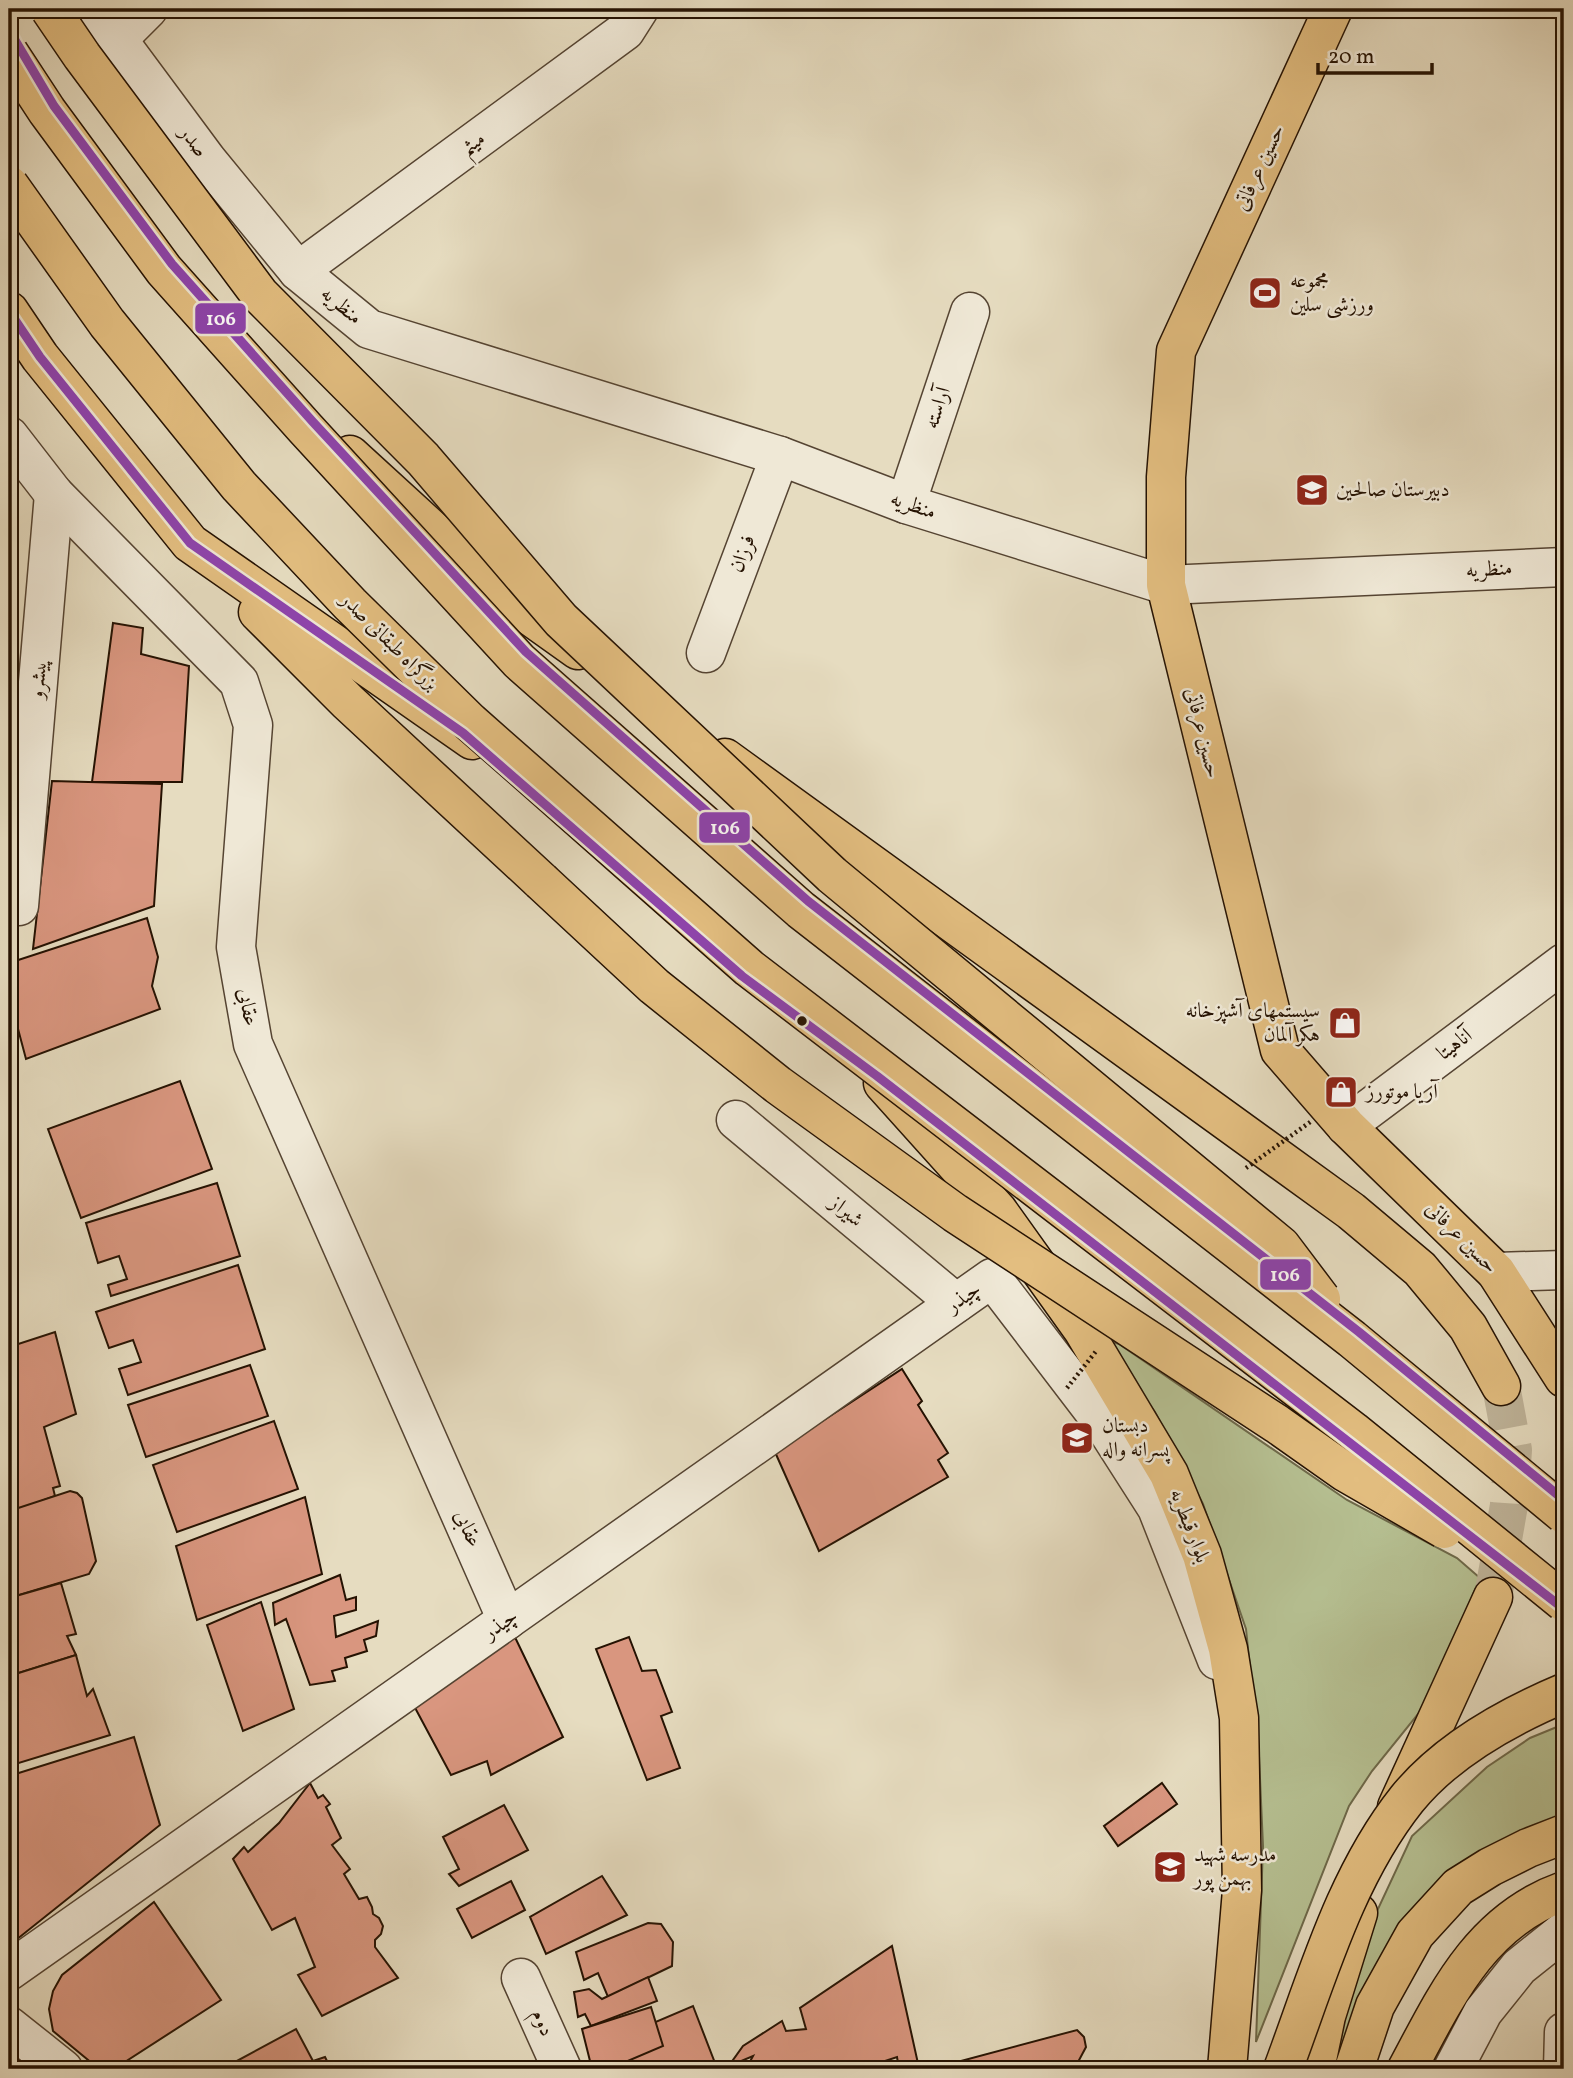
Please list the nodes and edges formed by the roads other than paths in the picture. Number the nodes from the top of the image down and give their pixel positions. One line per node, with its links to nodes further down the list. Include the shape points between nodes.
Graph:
1 (50, 9): 30 (main road, bridge, via 260,295 424,459 561,620 832,875 1281,1246)
2 (95, 9): 7 (street, صدر)
3 (148, 9): 7 (street)
4 (639, 9): 10 (street, میثم, via 625,31)
5 (1333, 9): 20 (main road, حسین عرفاتی, via 1176,351 1166,477)
6 (9, 30): 13 (main road, via 54,106 172,264)
7 (117, 40): 10 (street, صدر, via 206,160)
8 (9, 53): 30 (main road, bridge, via 164,270 519,661 801,910)
9 (9, 185): 36 (main road, بزرگراه طبقاتی صدر, bridge, via 107,324 239,486 470,722 749,968 1353,1431)
10 (298, 271): 15 (street, منظریه, via 369,329)
11 (9, 311): 18 (main road, via 40,357)
12 (970, 312): 17 (street, آراسته)
13 (313, 422): 32 (main road, via 512,603 1351,1212 1420,1269 1468,1327); 33 (main road, via 526,652 808,901 1359,1332)
14 (9, 436): 16 (street, عقابی)
15 (780, 456): 17 (street, منظریه); 21 (street, فرزان)
16 (54, 494): 22 (street, پیشرو); 37 (street, عقابی, via 239,682 253,725 236,947 253,1044)
17 (906, 504): 20 (street, منظریه)
18 (190, 543): 24 (main road, via 463,733 742,976); 36 (main road, bridge, via 348,702 541,881 664,994 778,1085 955,1213 1345,1472)
19 (1564, 567): 20 (street, منظریه)
20 (1166, 585): 26 (main road, حسین عرفاتی, via 1280,1050)
21 (706, 653)
22 (19, 906)
23 (1564, 963): 26 (street, آناهیتا)
24 (877, 1076): 36 (main road); 39 (main road, بلوار قیطریه, via 998,1211 1083,1330 1169,1474 1202,1555 1228,1648)
25 (736, 1120): 29 (street, شیراز)
26 (1346, 1126): 28 (main road, حسین عرفاتی)
27 (1564, 1270): 28 (street)
28 (1496, 1272): 31 (main road, حسین عرفاتی)
29 (957, 1303): 37 (street, چیذر); 39 (street, چیذر, via 992,1278 1102,1422 1157,1508)
30 (1352, 1339): 34 (main road, bridge)
31 (1564, 1378)
32 (1502, 1386)
33 (1564, 1500)
34 (1564, 1514)
35 (1493, 1597): 51 (main road, via 1375,1857 1325,2016)
36 (1556, 1598)
37 (507, 1620): 43 (street, چیذر)
38 (1564, 1693): 50 (main road, bridge, via 1491,1728 1441,1765 1407,1799 1360,1871)
39 (1239, 1718): 49 (main road, بلوار قیطریه, via 1242,1890)
40 (1564, 1835): 52 (main road, via 1509,1857 1458,1887 1415,1934 1375,2007)
41 (1564, 1891): 53 (main road, via 1493,1934 1465,1968)
42 (1564, 1931): 54 (street, via 1519,1967 1483,2012)
43 (9, 1971)
44 (521, 1978): 48 (street, دوم)
45 (9, 2026): 47 (street)
46 (1564, 2032): 55 (street)
47 (63, 2069)
48 (562, 2069)
49 (1227, 2069)
50 (1283, 2069)
51 (1315, 2069)
52 (1354, 2069)
53 (1407, 2069)
54 (1453, 2069)
55 (1563, 2069)

